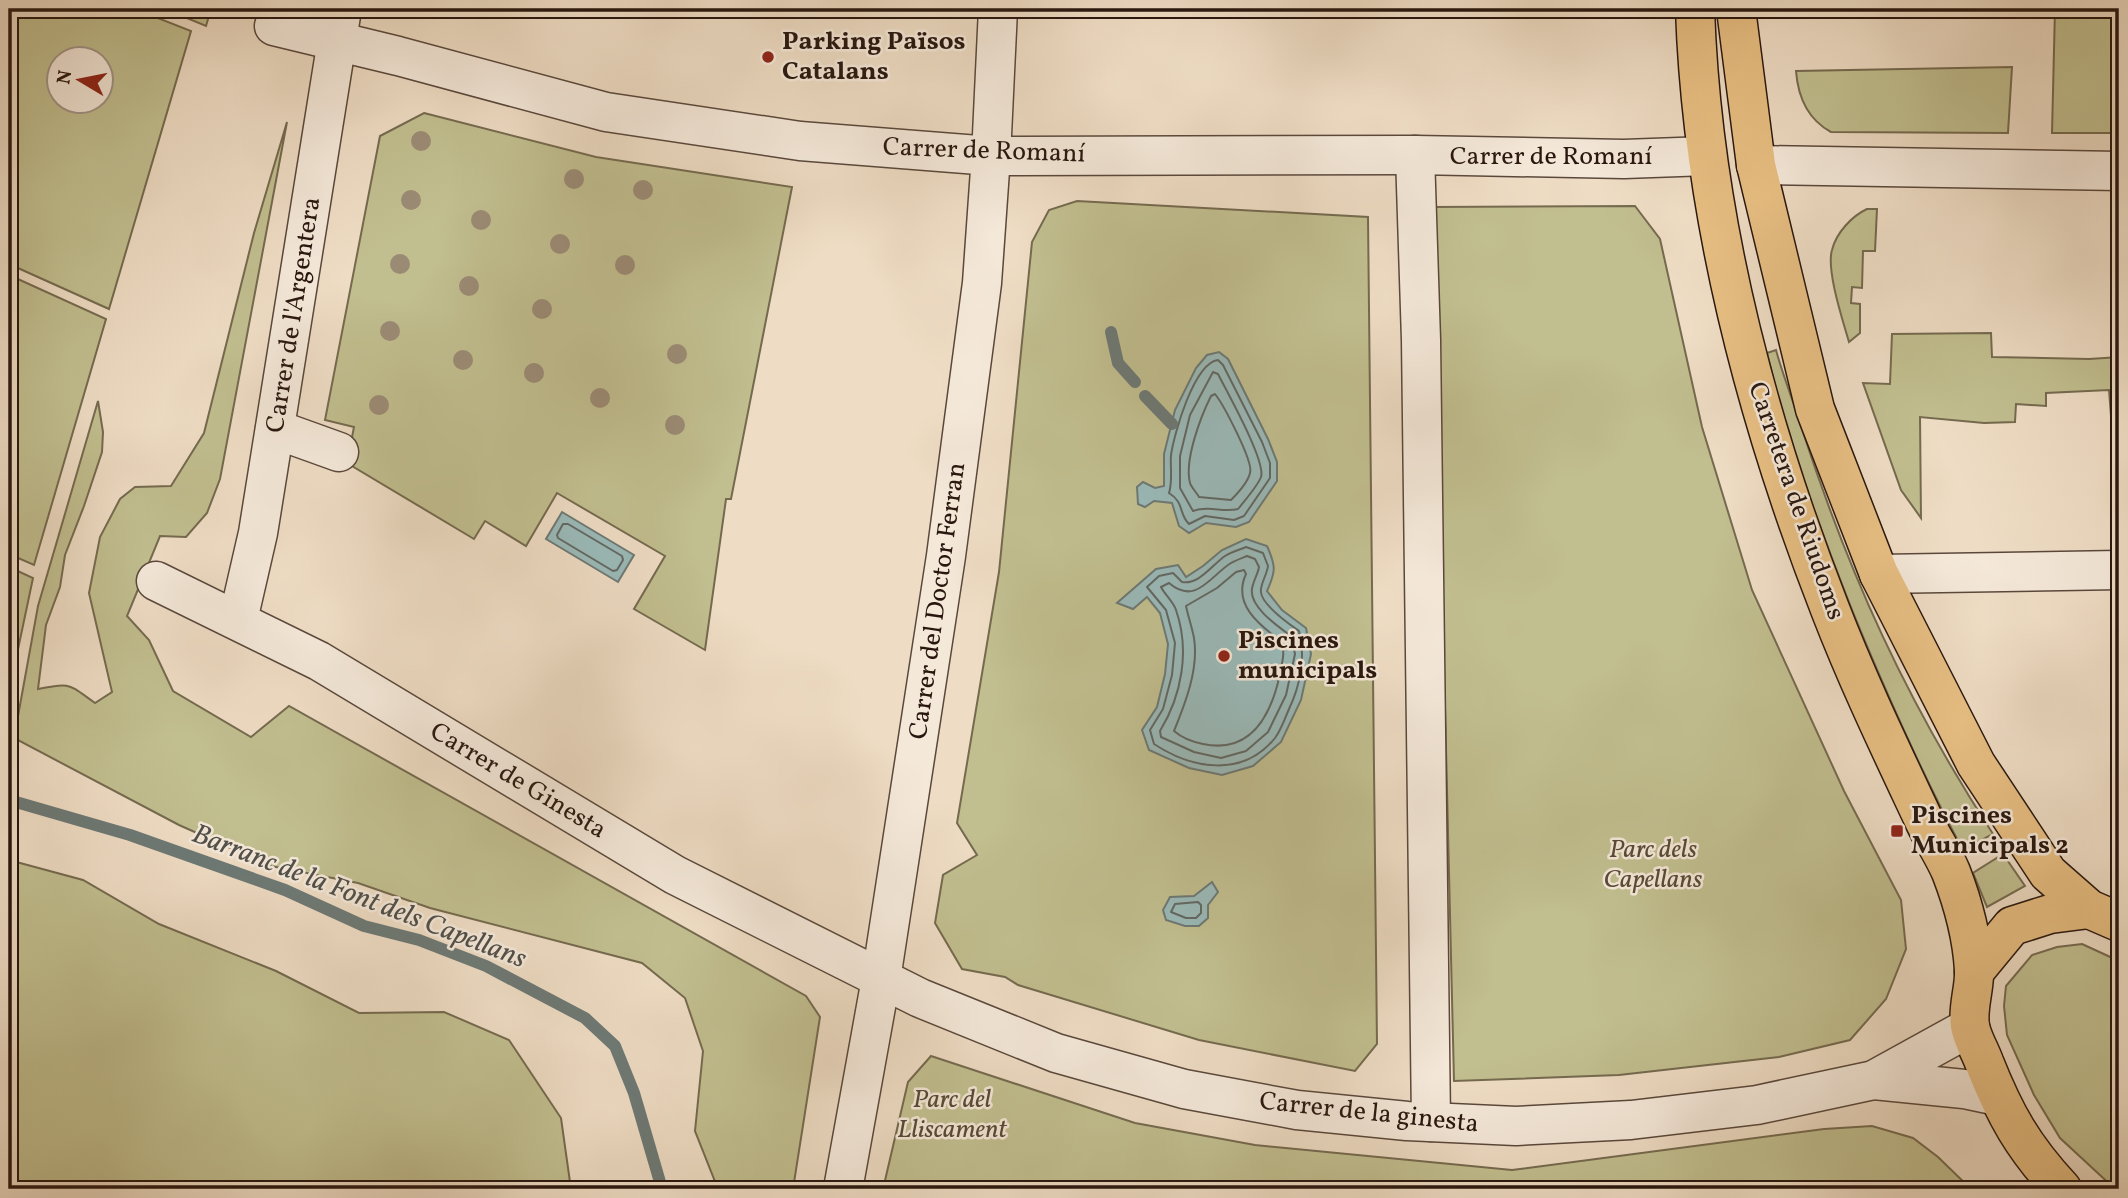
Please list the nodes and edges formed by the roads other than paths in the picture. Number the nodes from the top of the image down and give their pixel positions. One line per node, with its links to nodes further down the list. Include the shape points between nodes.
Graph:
1 (998, 9): 7 (street, Carrer del Doctor Ferran)
2 (1695, 9): 8 (main road, Carretera de Riudoms)
3 (1736, 9): 9 (main road, Carretera de Riudoms)
4 (340, 25): 5 (street, Carrer de Romaní); 7 (street, Carrer de Romaní, via 630,116 800,141); 11 (street, Carrer de l'Argentera)
5 (274, 26)
6 (1416, 155): 7 (street, Carrer de Romaní); 8 (street, Carrer de Romaní); 23 (street)
7 (991, 156): 19 (street, Carrer del Doctor Ferran, via 982,283 948,542)
8 (1707, 156): 18 (main road, Carretera de Riudoms, via 1735,309 1774,450 1830,609 1923,820 1950,870 1967,920)
9 (1756, 166): 10 (street); 14 (main road, Carretera de Riudoms, via 1815,409)
10 (2119, 172)
11 (275, 429): 12 (street); 16 (street, Carrer de l'Argentera)
12 (339, 452)
13 (2119, 570): 14 (street)
14 (1879, 574): 17 (main road, Carretera de Riudoms, via 1976,764 2048,873)
15 (156, 581): 16 (street, Carrer de Ginesta)
16 (238, 620): 19 (street, Carrer de Ginesta, via 319,661 675,875)
17 (2104, 915): 18 (main road, Carretera de Riudoms, via 2050,914 2012,926)
18 (1974, 972): 20 (main road, Carretera de Riudoms)
19 (881, 979): 23 (street, Carrer de la ginesta, via 1056,1053 1184,1088 1297,1110); 24 (street, Carrer del Doctor Ferran)
20 (1970, 1027): 21 (street, Carrer de la ginesta); 22 (main road, Carretera de Riudoms)
21 (1874, 1080): 22 (street, Carrer de la ginesta); 23 (street, Carrer de la ginesta, via 1757,1105 1630,1120 1516,1126)
22 (1997, 1096): 25 (main road, Carretera de Riudoms, via 2034,1159)
23 (1431, 1122)
24 (843, 1189)
25 (2062, 1189)

